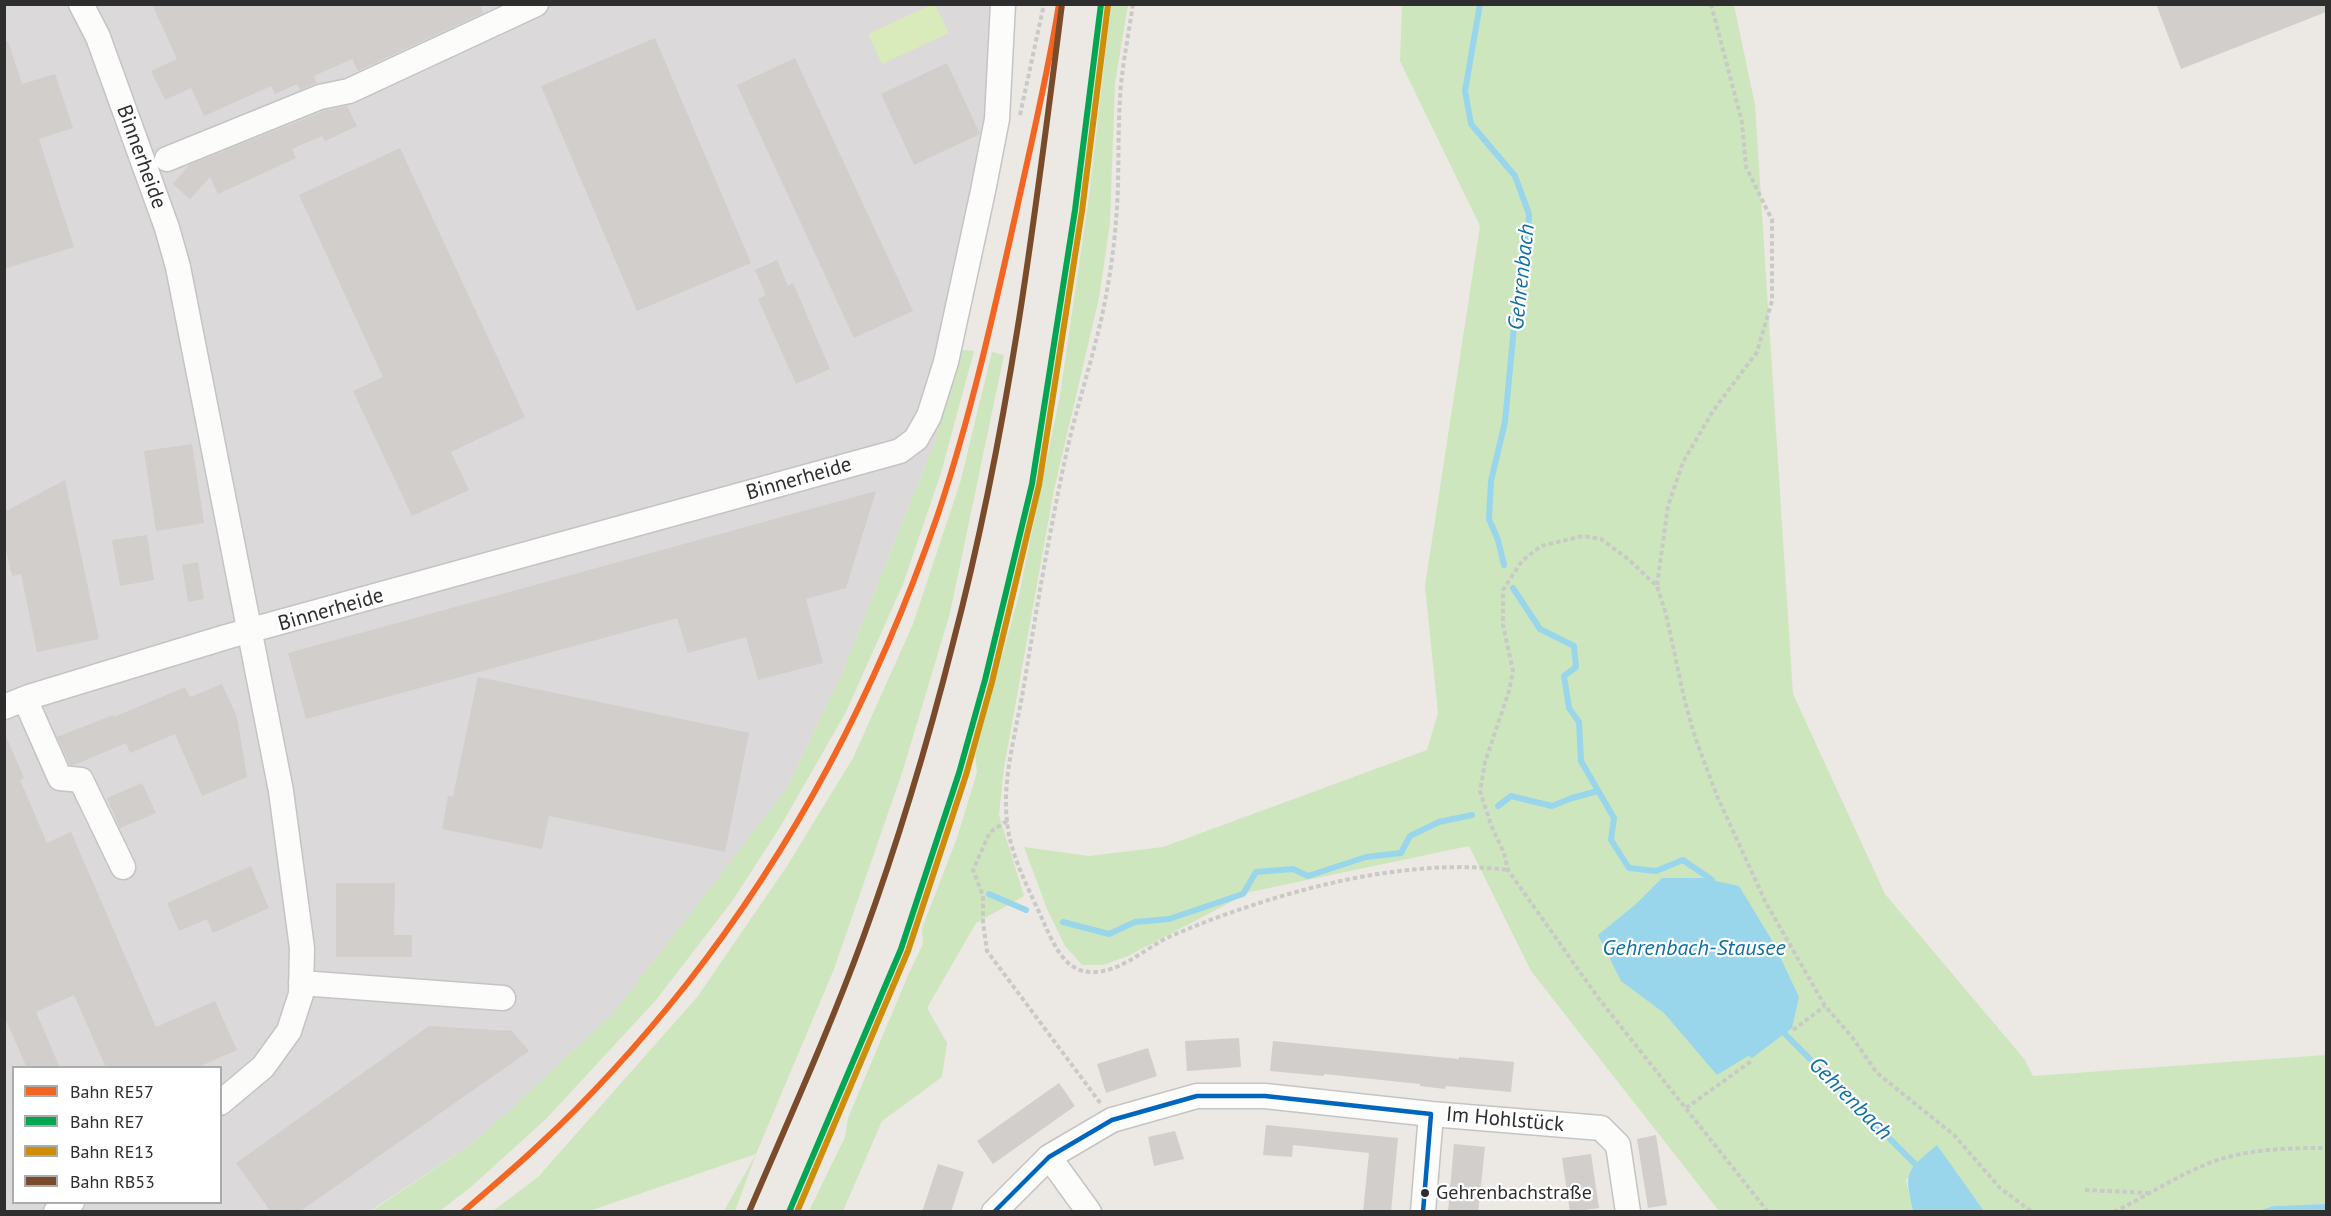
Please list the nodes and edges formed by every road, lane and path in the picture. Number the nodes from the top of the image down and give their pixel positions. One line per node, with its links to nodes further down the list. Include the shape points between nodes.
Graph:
1 (81, 4): 10 (street, Binnerheide, via 98,37 178,267)
2 (536, 4): 8 (street, via 349,91 321,97)
3 (1003, 4): 10 (street, Binnerheide, via 996,119 984,191 946,362 929,416 916,439 900,451 880,457)
4 (1044, 4): 7 (path)
5 (1133, 4): 12 (path, via 1121,83 1116,222 1105,302 1066,455 1008,780)
6 (1711, 4): 9 (path, via 1742,122 1746,168 1772,220 1772,301 1757,352 1713,411 1683,462 1668,506)
7 (1018, 120)
8 (167, 159)
9 (1657, 586): 14 (path, via 1601,540 1583,536 1541,546 1522,561 1508,580 1503,590 1503,625 1513,671 1480,791); 17 (path, via 1685,702 1717,796 1766,903)
10 (250, 632): 11 (street, Binnerheide); 15 (street, Binnerheide, via 281,791 302,948)
11 (15, 703): 13 (street, via 60,778 81,780)
12 (1006, 820): 14 (path, via 1013,847 1053,943 1068,963 1089,972 1123,964 1167,938 1282,895 1357,878 1435,868); 23 (path, via 990,832 974,870 983,896 987,951)
13 (123, 867)
14 (1508, 870): 21 (path, via 1599,999)
15 (301, 983): 16 (street); 20 (street, Binnerheide, via 289,1031 263,1067)
16 (503, 998)
17 (1825, 1006): 18 (path); 35 (path, via 1877,1073 1954,1135 2000,1188)
18 (1793, 1030)
19 (1753, 1060): 21 (path)
20 (222, 1101)
21 (1686, 1108): 34 (path)
22 (1431, 1114): 23 (street, Im Hohlstück, via 1264,1096 1197,1096); 32 (street); 33 (street, Im Hohlstück, via 1601,1128 1618,1145)
23 (1113, 1120): 25 (street, Im Hohlstück)
24 (2326, 1148): 27 (path, via 2241,1155 2201,1166)
25 (1049, 1157): 30 (street, Im Hohlstück); 31 (street)
26 (2085, 1191): 27 (path)
27 (2152, 1193): 36 (path)
28 (70, 1204): 29 (street)
29 (56, 1212)
30 (994, 1212)
31 (1089, 1212)
32 (1423, 1212)
33 (1628, 1212)
34 (1768, 1212)
35 (2032, 1212)
36 (2114, 1212)

